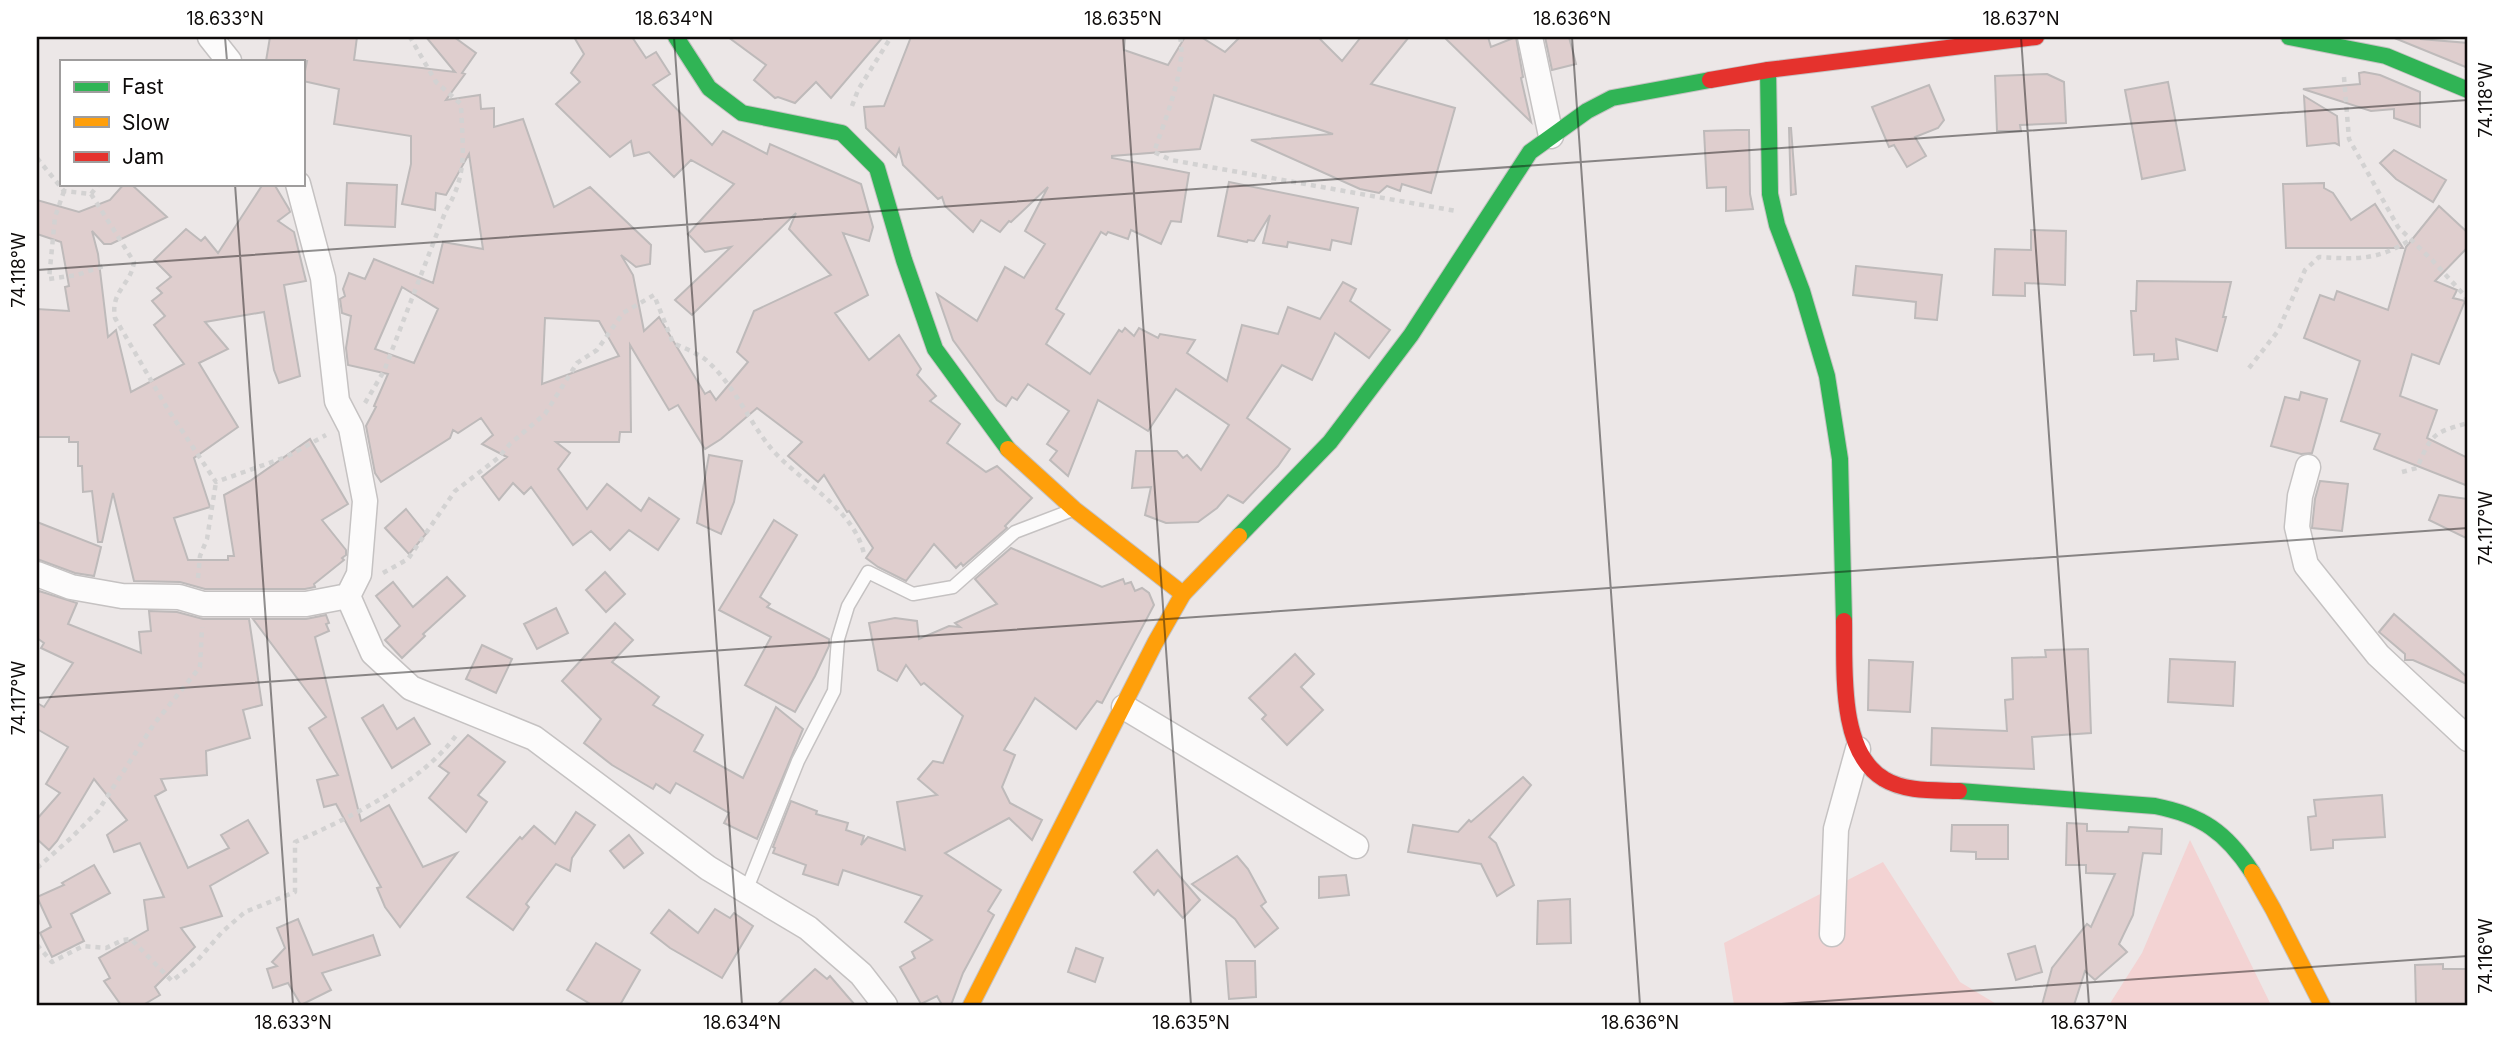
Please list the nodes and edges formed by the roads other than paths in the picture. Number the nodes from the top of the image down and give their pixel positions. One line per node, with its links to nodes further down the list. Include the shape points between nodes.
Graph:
1 (210, 37): 7 (street)
2 (676, 37): 13 (street, via 709,88 742,113 842,133 877,168 935,349 1008,449)
3 (1530, 37): 10 (street)
4 (2036, 37): 6 (street)
5 (2290, 37): 9 (street, via 2386,56)
6 (1962, 41): 8 (street)
7 (228, 60)
8 (1768, 70): 10 (street, via 1612,98); 19 (street, via 1770,194 1827,376 1840,459 1845,681)
9 (2468, 90)
10 (1551, 136): 15 (street, via 1531,152 1411,335 1330,442)
11 (299, 186): 16 (street, via 323,278 337,401 351,428 365,501 359,574)
12 (2308, 467): 18 (street, via 2297,527 2306,565 2378,655)
13 (1074, 509): 15 (street); 21 (lane, via 1015,532 953,587 912,594 868,572 848,606 838,639 834,691 799,761)
14 (37, 574): 16 (street, via 71,587 122,596 179,597 203,604 306,604)
15 (1183, 594): 17 (street)
16 (348, 596): 21 (street, via 373,653 411,688 534,738 708,868)
17 (1124, 707): 20 (street); 24 (street)
18 (2468, 739)
19 (1858, 749): 22 (street, via 1836,829); 25 (street, via 1882,778 1915,788 2155,806 2188,813 2214,828 2237,850)
20 (1356, 846)
21 (746, 891): 23 (street, via 808,929 862,974)
22 (1832, 933)
23 (885, 1005)
24 (971, 1005)
25 (2322, 1005)

